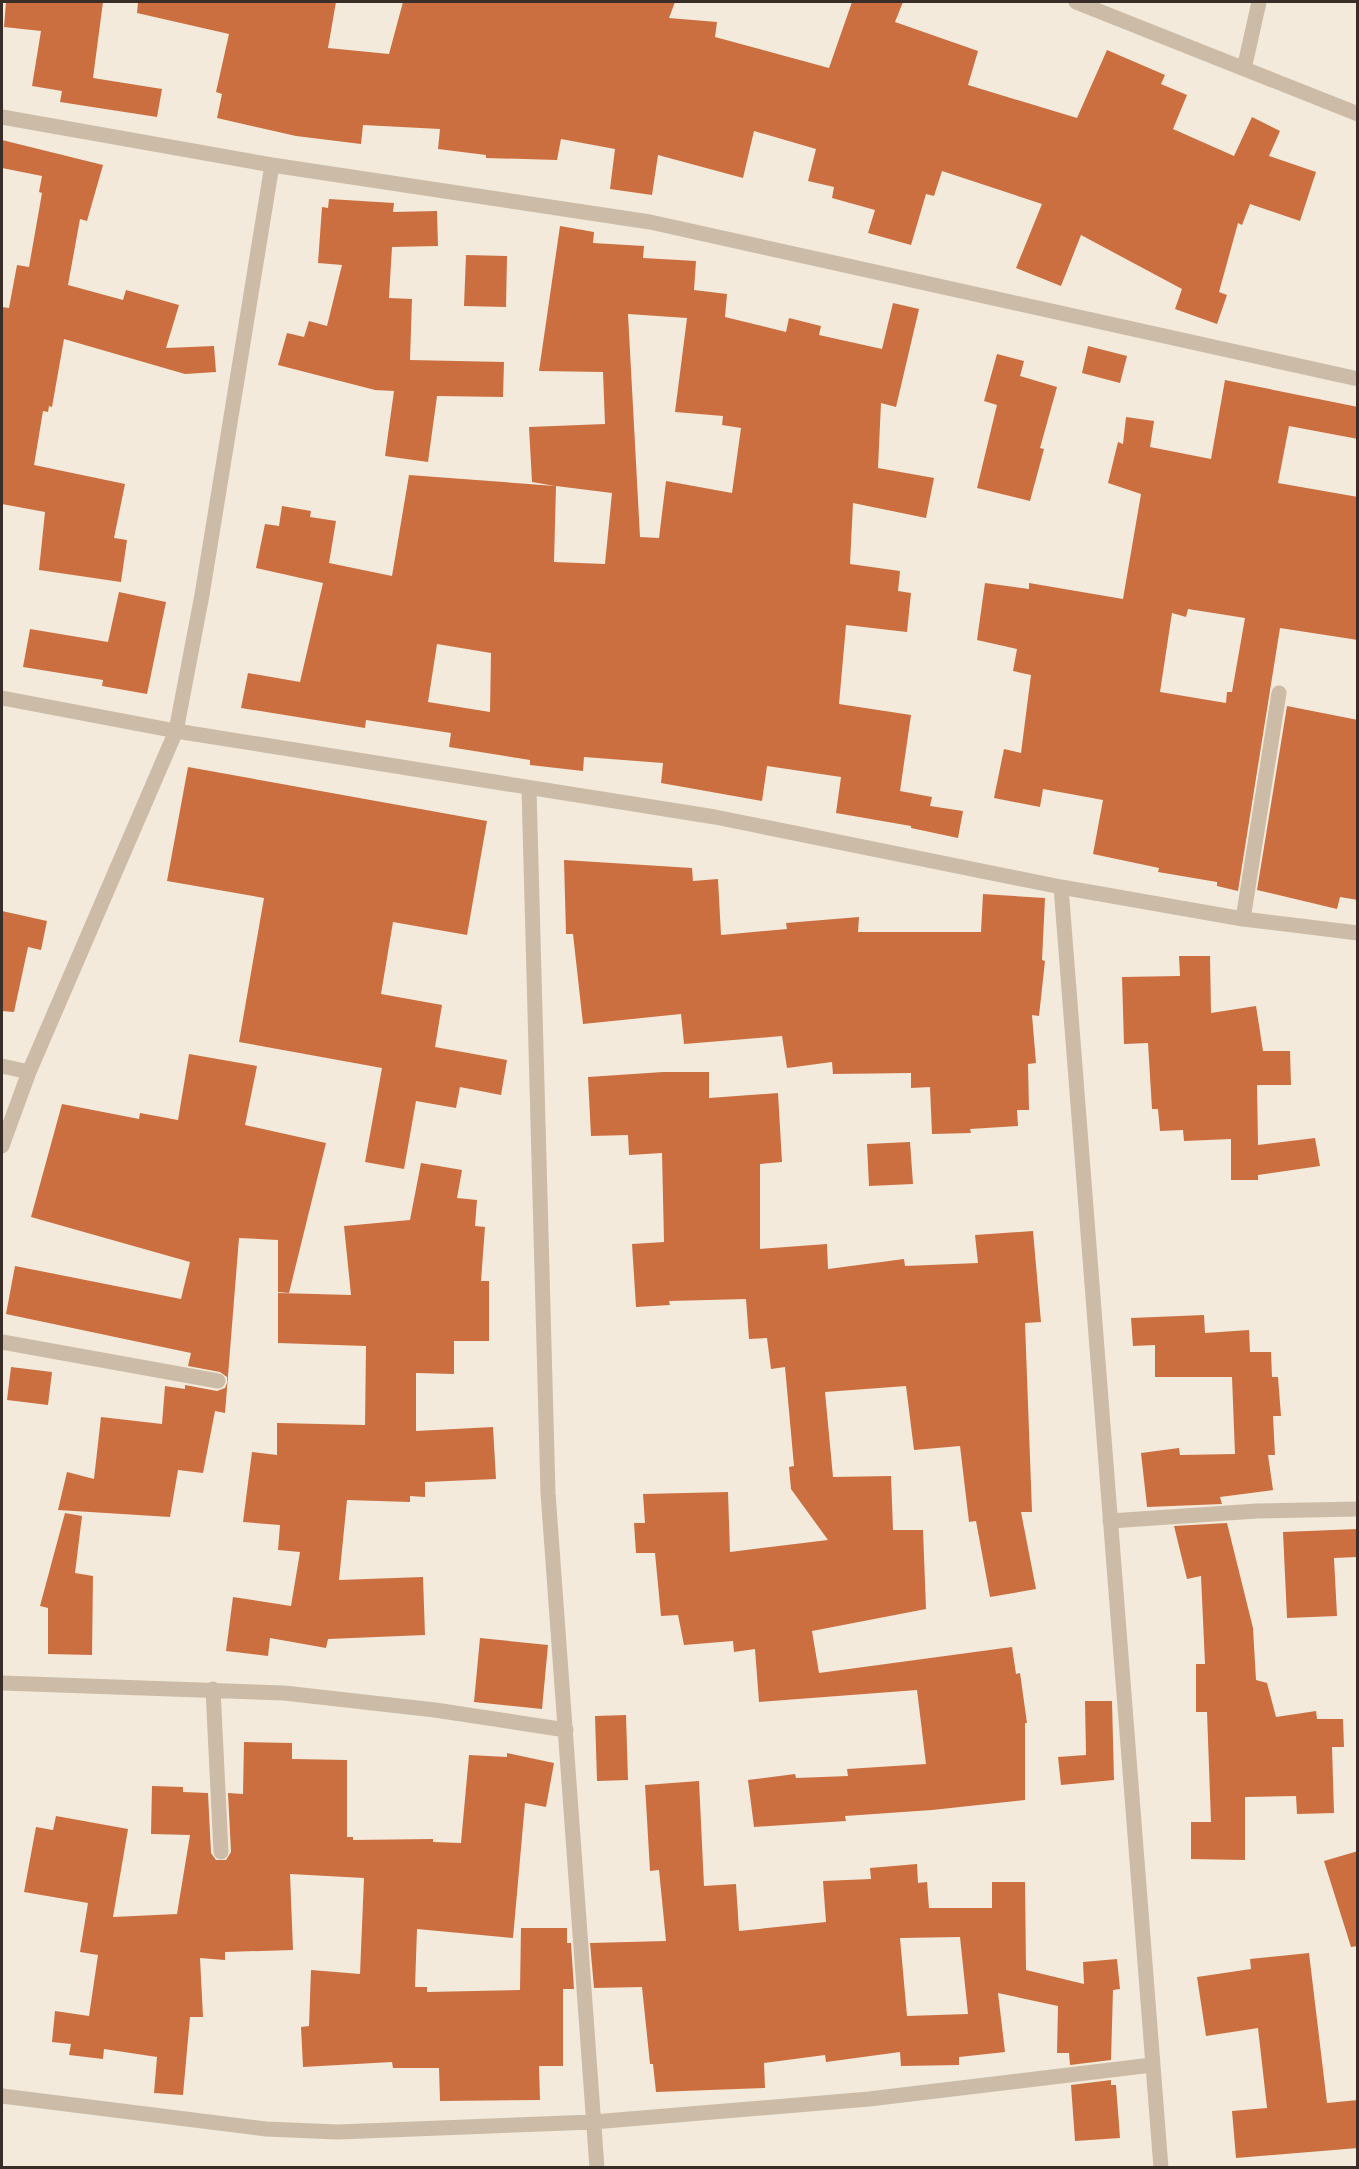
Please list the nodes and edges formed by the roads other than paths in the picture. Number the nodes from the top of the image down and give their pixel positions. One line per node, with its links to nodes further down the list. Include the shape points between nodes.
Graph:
1 (1076, 2): 3 (street)
2 (1259, 2): 3 (street)
3 (1244, 69): 4 (street)
4 (1358, 114)
5 (2, 117): 6 (street)
6 (272, 165): 7 (street, via 650,222); 10 (street)
7 (1358, 379)
8 (1279, 693): 13 (street)
9 (2, 698): 10 (street)
10 (176, 731): 11 (street); 16 (street)
11 (529, 789): 12 (street, via 715,817); 24 (street, via 548,1493)
12 (1061, 887): 13 (street); 21 (street)
13 (1243, 919): 14 (street)
14 (1358, 933)
15 (2, 1066): 16 (street)
16 (29, 1072): 17 (street)
17 (2, 1146)
18 (2, 1342): 19 (street)
19 (218, 1381)
20 (1358, 1509): 21 (street)
21 (1110, 1521): 26 (street)
22 (2, 1683): 23 (street)
23 (213, 1689): 24 (street, via 307,1695); 25 (street)
24 (566, 1730): 28 (street)
25 (221, 1852)
26 (1152, 2065): 28 (street, via 869,2099); 30 (street)
27 (2, 2096): 28 (street, via 266,2129 338,2132)
28 (593, 2122): 29 (street)
29 (597, 2168)
30 (1161, 2168)

